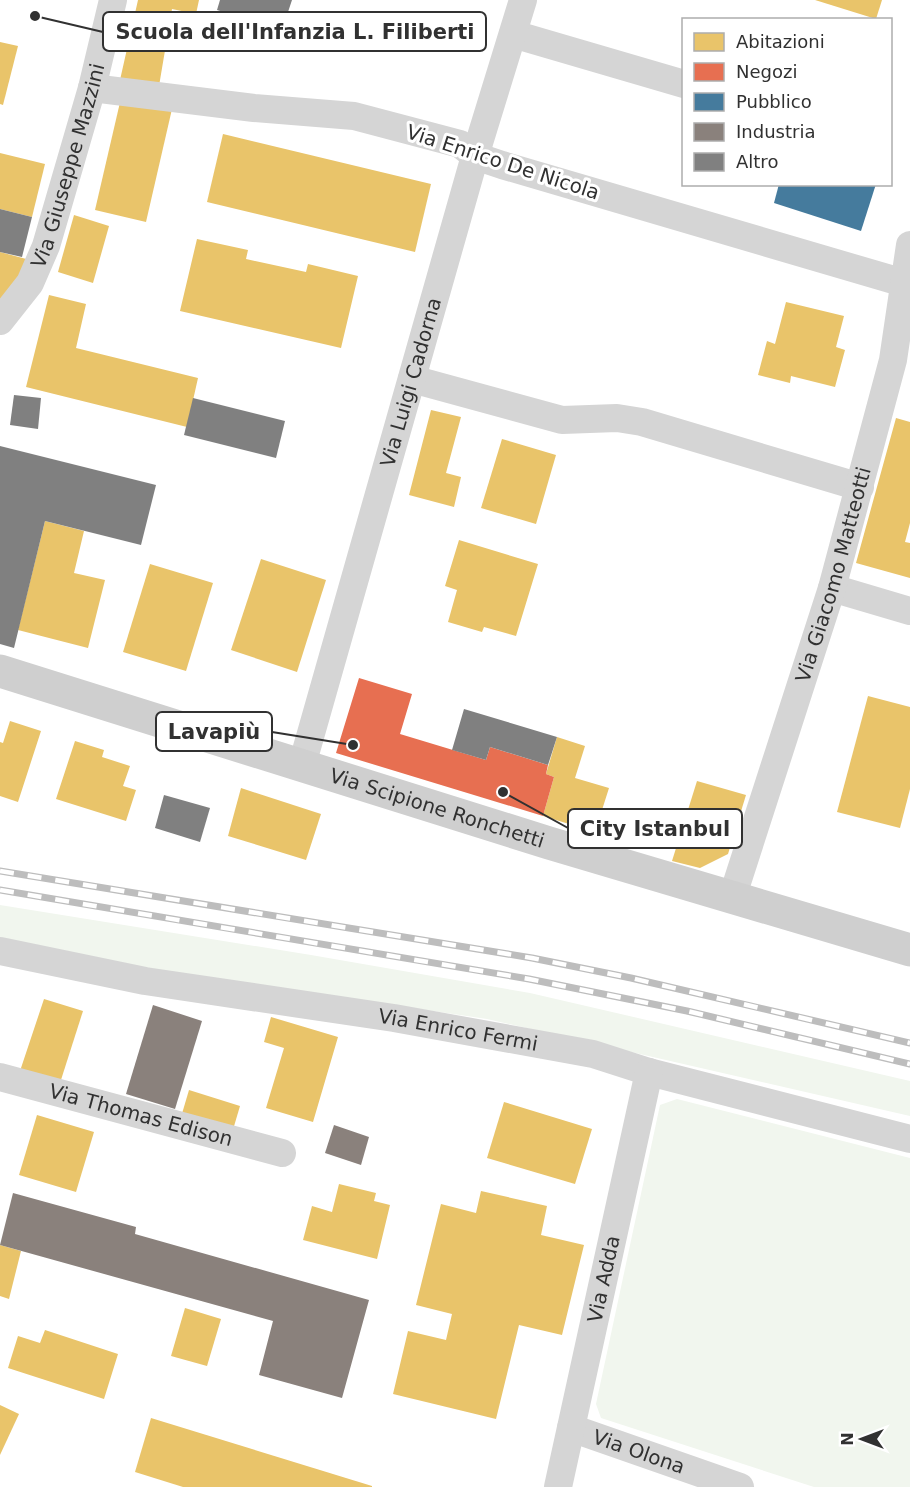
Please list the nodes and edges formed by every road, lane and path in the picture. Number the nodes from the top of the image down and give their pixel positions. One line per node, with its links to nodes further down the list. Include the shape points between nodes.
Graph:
1 (113, 0): 5 (street, Via Giuseppe Mazzini)
2 (523, 0): 3 (street, Via Luigi Cadorna)
3 (513, 34): 4 (street); 6 (street, Via Luigi Cadorna)
4 (682, 83)
5 (92, 88): 6 (street, Via Enrico De Nicola, via 354,116 460,144); 9 (street, Via Giuseppe Mazzini, via 39,264 30,283)
6 (475, 156): 8 (street, Via Enrico De Nicola); 10 (street, Via Luigi Cadorna)
7 (910, 245): 8 (street, Via Giacomo Matteotti)
8 (904, 283): 11 (street, Via Giacomo Matteotti, via 893,360)
9 (0, 321)
10 (412, 379): 11 (street, via 552,418 642,422); 15 (street, Via Luigi Cadorna)
11 (860, 487): 12 (street, Via Giacomo Matteotti)
12 (832, 588): 13 (street); 16 (street, Via Giacomo Matteotti)
13 (910, 610)
14 (0, 671): 15 (main road, Via Scipione Ronchetti)
15 (302, 765): 16 (main road, Via Scipione Ronchetti)
16 (732, 898): 17 (main road, Via Scipione Ronchetti)
17 (910, 950)
18 (0, 951): 19 (street, Via Enrico Fermi, via 145,981 569,1049)
19 (649, 1072): 21 (street, Via Enrico Fermi); 23 (street, Via Adda)
20 (0, 1077): 22 (street, Via Thomas Edison)
21 (910, 1139)
22 (282, 1153)
23 (571, 1428): 24 (street, Via Adda); 25 (street, Via Olona)
24 (558, 1487)
25 (740, 1487)

